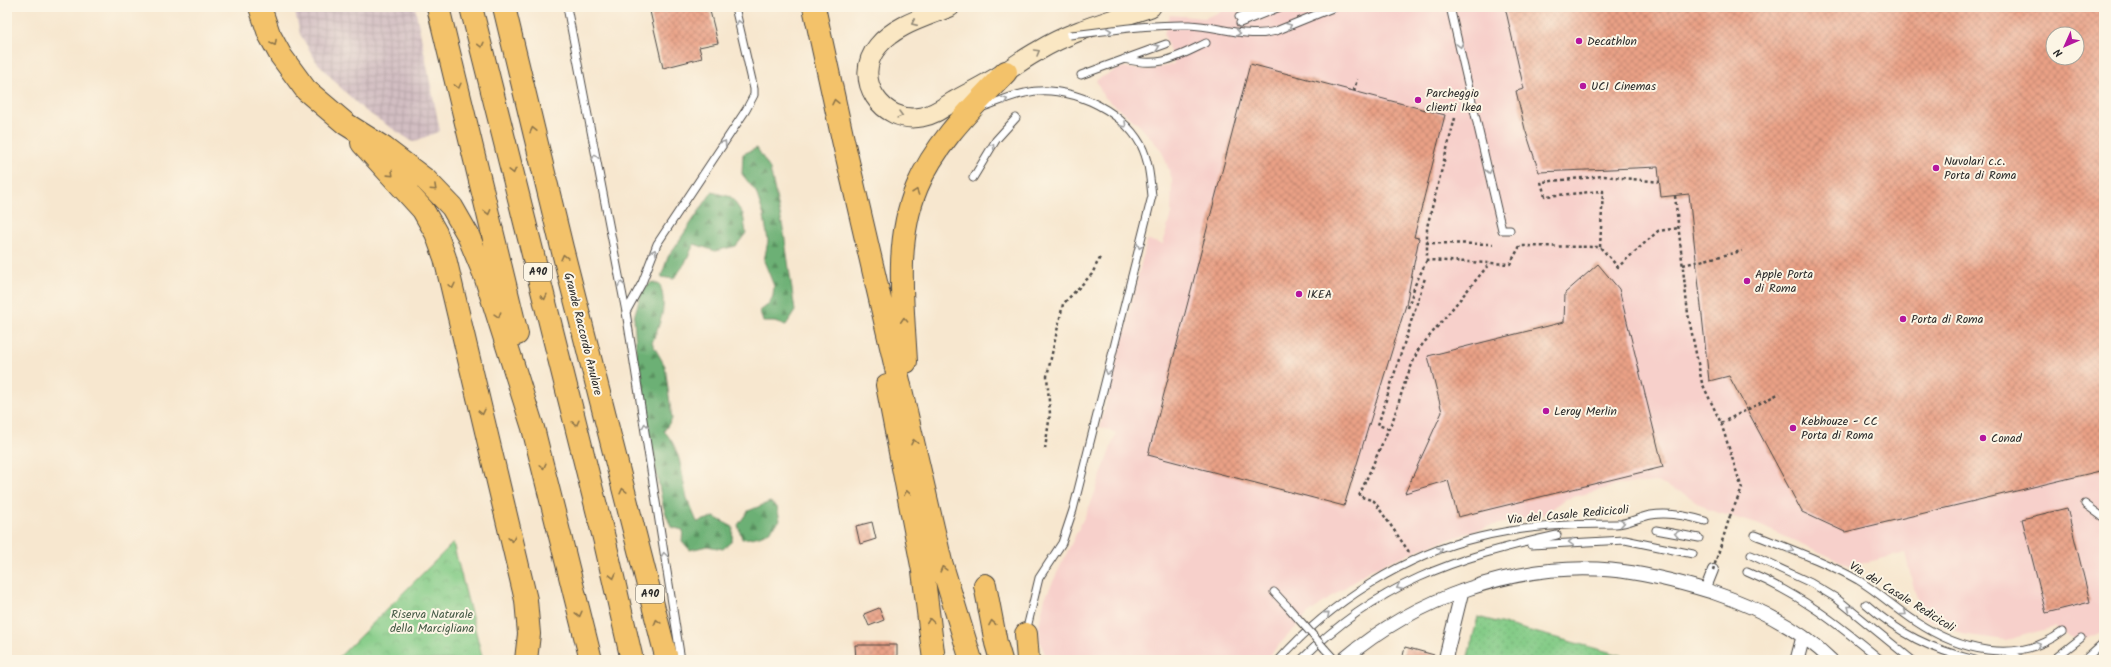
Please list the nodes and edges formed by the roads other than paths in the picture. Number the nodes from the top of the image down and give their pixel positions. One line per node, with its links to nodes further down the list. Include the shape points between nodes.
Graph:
1 (260, 7): 22 (highway, one-way to 22, via 269,34 294,76 306,90)
2 (438, 7): 28 (highway, one-way to 28, via 513,317)
3 (472, 7): 54 (highway, A90, one-way to 54)
4 (504, 7): 55 (highway, Grande Raccordo Anulare / A90, one-way to 4, via 562,248)
5 (567, 7): 26 (lane, one-way to 5)
6 (735, 7): 26 (lane, one-way to 6, via 642,283 657,244 754,95 751,70)
7 (814, 7): 23 (highway, one-way to 7)
8 (950, 7): 18 (main road, one-way to 18, via 893,33 878,47 870,60 867,74 870,87 879,101 900,116 926,116)
9 (1151, 7): 14 (main road)
10 (1265, 7): 11 (lane, via 1239,20)
11 (1280, 7)
12 (1450, 7): 25 (lane, one-way to 25, via 1502,230)
13 (1329, 9): 14 (lane, one-way to 13, bridge, via 1164,25 1207,27 1249,35 1264,34)
14 (1070, 35): 18 (main road, one-way to 14, via 1038,50)
15 (1166, 44): 17 (lane, one-way to 15)
16 (1206, 44): 17 (lane, via 1166,62 1137,62)
17 (1124, 59): 19 (lane)
18 (1006, 72): 20 (highway)
19 (1081, 75)
20 (968, 112): 27 (highway, one-way to 20, via 901,275 908,218 917,187 932,159); 50 (lane, one-way to 50, via 1025,92 1048,91 1075,96 1099,105 1125,126 1140,144 1148,164 1152,196 1073,510 1062,543 1039,578)
21 (1016, 118): 24 (lane, one-way to 21, via 996,140)
22 (346, 124): 28 (highway, one-way to 28, via 384,148 426,180 445,198 458,216 485,276); 52 (highway, one-way to 52, via 418,203 440,242 526,600 529,634)
23 (843, 140): 27 (highway); 57 (highway, one-way to 23, via 923,570)
24 (973, 178)
25 (1510, 230)
26 (626, 312): 56 (lane, one-way to 26)
27 (908, 415): 58 (highway, one-way to 27, via 941,562)
28 (533, 428): 53 (highway, one-way to 53)
29 (2085, 504): 30 (lane)
30 (2104, 518)
31 (1705, 521): 60 (lane, Via del Casale Redicicoli, one-way to 31, via 1305,633 1347,599 1422,557 1467,540 1544,526 1625,523 1651,515 1676,515)
32 (1656, 530): 35 (lane, one-way to 32)
33 (1558, 535): 36 (lane)
34 (1755, 535): 51 (lane, Via del Casale Redicicoli, one-way to 51, via 1859,581 1914,620 1949,640 1974,648)
35 (1699, 538)
36 (1514, 546): 37 (lane, one-way to 36, via 1625,540); 61 (lane, one-way to 61, via 1464,559 1383,594 1347,619)
37 (1693, 554)
38 (1751, 555): 68 (lane, one-way to 38, via 1836,598 1811,583)
39 (1713, 570): 42 (street)
40 (1747, 572): 67 (lane, via 1811,605)
41 (985, 585): 59 (highway, one-way to 41)
42 (1706, 590): 43 (street, via 1640,574 1597,570 1525,575); 47 (street, via 1753,608)
43 (1462, 591): 63 (street, via 1408,615 1366,641); 64 (street)
44 (1274, 592): 62 (lane, bridge)
45 (1866, 604): 69 (lane, via 1893,627 1914,639 1945,652)
46 (2062, 632): 51 (lane, Via del Casale Redicicoli, one-way to 46, via 2040,644)
47 (1803, 637): 65 (street); 66 (street)
48 (2081, 638): 71 (lane)
49 (2104, 642): 72 (lane)
50 (1030, 648)
51 (2009, 652): 70 (lane)
52 (526, 660)
53 (591, 660)
54 (632, 660)
55 (667, 660)
56 (680, 660)
57 (934, 660)
58 (971, 660)
59 (1001, 660)
60 (1279, 660)
61 (1301, 660)
62 (1335, 660)
63 (1343, 660)
64 (1445, 660)
65 (1797, 660)
66 (1832, 660)
67 (1881, 660)
68 (1912, 660)
69 (1975, 660)
70 (2022, 660)
71 (2053, 660)
72 (2084, 660)

